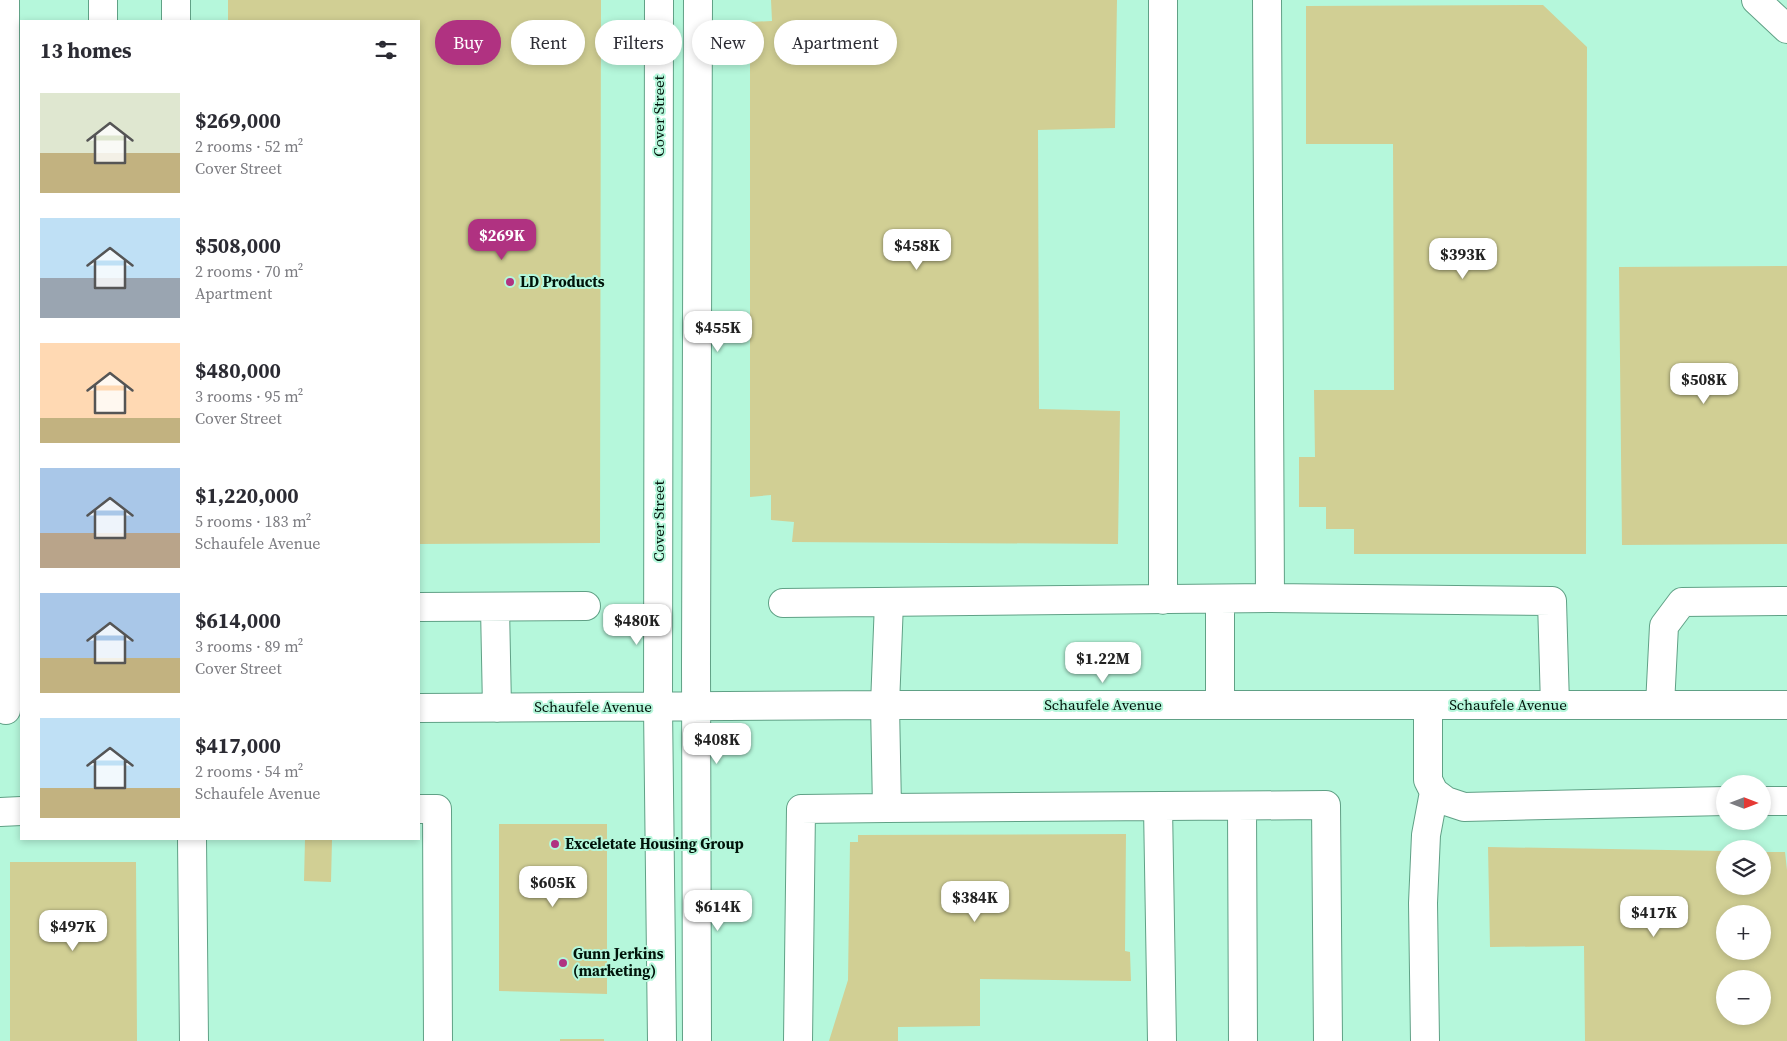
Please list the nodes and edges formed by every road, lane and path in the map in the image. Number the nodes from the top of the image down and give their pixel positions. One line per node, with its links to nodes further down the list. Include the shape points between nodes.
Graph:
1 (5, 0): 12 (street)
2 (103, 0): 9 (street)
3 (176, 0): 10 (street)
4 (659, 0): 28 (street, Cover Street)
5 (698, 0): 29 (street)
6 (1163, 0): 15 (street)
7 (1267, 0): 13 (street)
8 (1756, 0): 11 (street)
9 (104, 20)
10 (176, 20)
11 (1787, 29)
12 (3, 595): 32 (street)
13 (1270, 598): 14 (street); 25 (street, via 1552,601)
14 (1220, 599): 15 (street); 23 (street)
15 (1163, 600): 17 (street)
16 (1787, 601): 26 (street, via 1682,602 1664,626)
17 (888, 602): 18 (street); 22 (street)
18 (783, 603)
19 (586, 606): 21 (street)
20 (420, 607): 21 (street)
21 (495, 607): 31 (street)
22 (885, 705): 23 (street, Schaufele Avenue); 29 (street, Schaufele Avenue); 39 (street)
23 (1220, 705): 24 (street, Schaufele Avenue)
24 (1428, 705): 25 (street, Schaufele Avenue); 33 (street, via 1428,780)
25 (1555, 705): 26 (street, Schaufele Avenue)
26 (1660, 705): 27 (street, Schaufele Avenue)
27 (1787, 705)
28 (658, 707): 29 (street, Schaufele Avenue); 31 (street, Schaufele Avenue); 46 (street, Cover Street)
29 (696, 707): 47 (street)
30 (420, 708): 31 (street, Schaufele Avenue)
31 (497, 708)
32 (9, 710)
33 (1434, 792): 35 (street, via 1446,801 1464,807); 52 (street, via 1426,835 1424,874)
34 (1787, 800): 36 (street)
35 (1716, 801)
36 (1771, 801)
37 (1158, 807): 38 (street); 39 (street); 49 (street)
38 (1242, 807): 50 (street); 51 (street, via 1326,805)
39 (887, 808): 48 (street, via 801,810)
40 (420, 809): 45 (street, via 437,809)
41 (0, 812): 42 (street)
42 (20, 812)
43 (192, 840): 44 (street)
44 (194, 1041)
45 (438, 1041)
46 (662, 1041)
47 (697, 1041)
48 (798, 1041)
49 (1162, 1041)
50 (1244, 1041)
51 (1328, 1041)
52 (1425, 1041)

